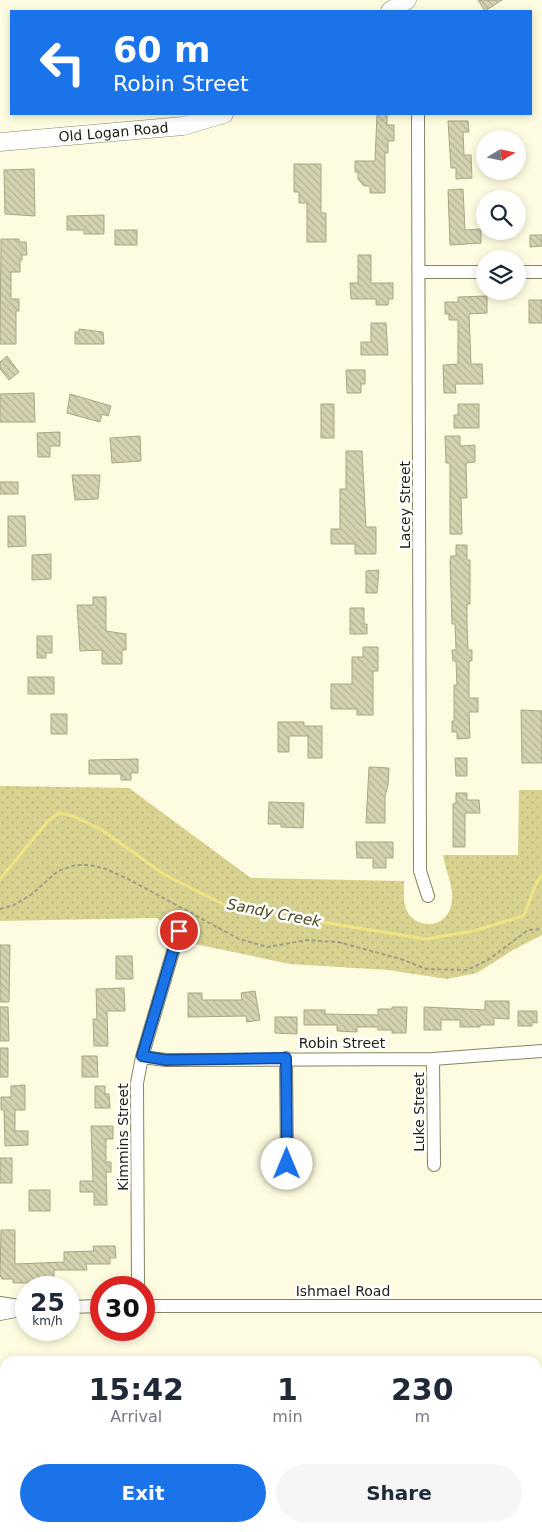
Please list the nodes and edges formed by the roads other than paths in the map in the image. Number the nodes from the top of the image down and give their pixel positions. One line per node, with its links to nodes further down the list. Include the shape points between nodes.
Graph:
1 (407, 0): 2 (main road)
2 (392, 10)
3 (221, 115): 5 (main road, Old Logan Road, via 183,126)
4 (418, 115): 6 (street, Lacey Street)
5 (0, 142)
6 (419, 272): 7 (street); 10 (street, Lacey Street, via 420,871)
7 (476, 272)
8 (526, 272): 9 (street)
9 (542, 272)
10 (428, 896)
11 (179, 931): 13 (street, Kimmins Street)
12 (542, 1050): 15 (street, Robin Street)
13 (142, 1056): 14 (street, Robin Street, via 166,1060); 18 (street, Kimmins Street, via 137,1082)
14 (286, 1058): 15 (street, Robin Street); 16 (street)
15 (434, 1058): 17 (street, Luke Street)
16 (287, 1164)
17 (434, 1165)
18 (138, 1276)
19 (0, 1303): 20 (street)
20 (15, 1306)
21 (155, 1306): 22 (street, Ishmael Road)
22 (542, 1306)
23 (15, 1311): 24 (street)
24 (0, 1314)

